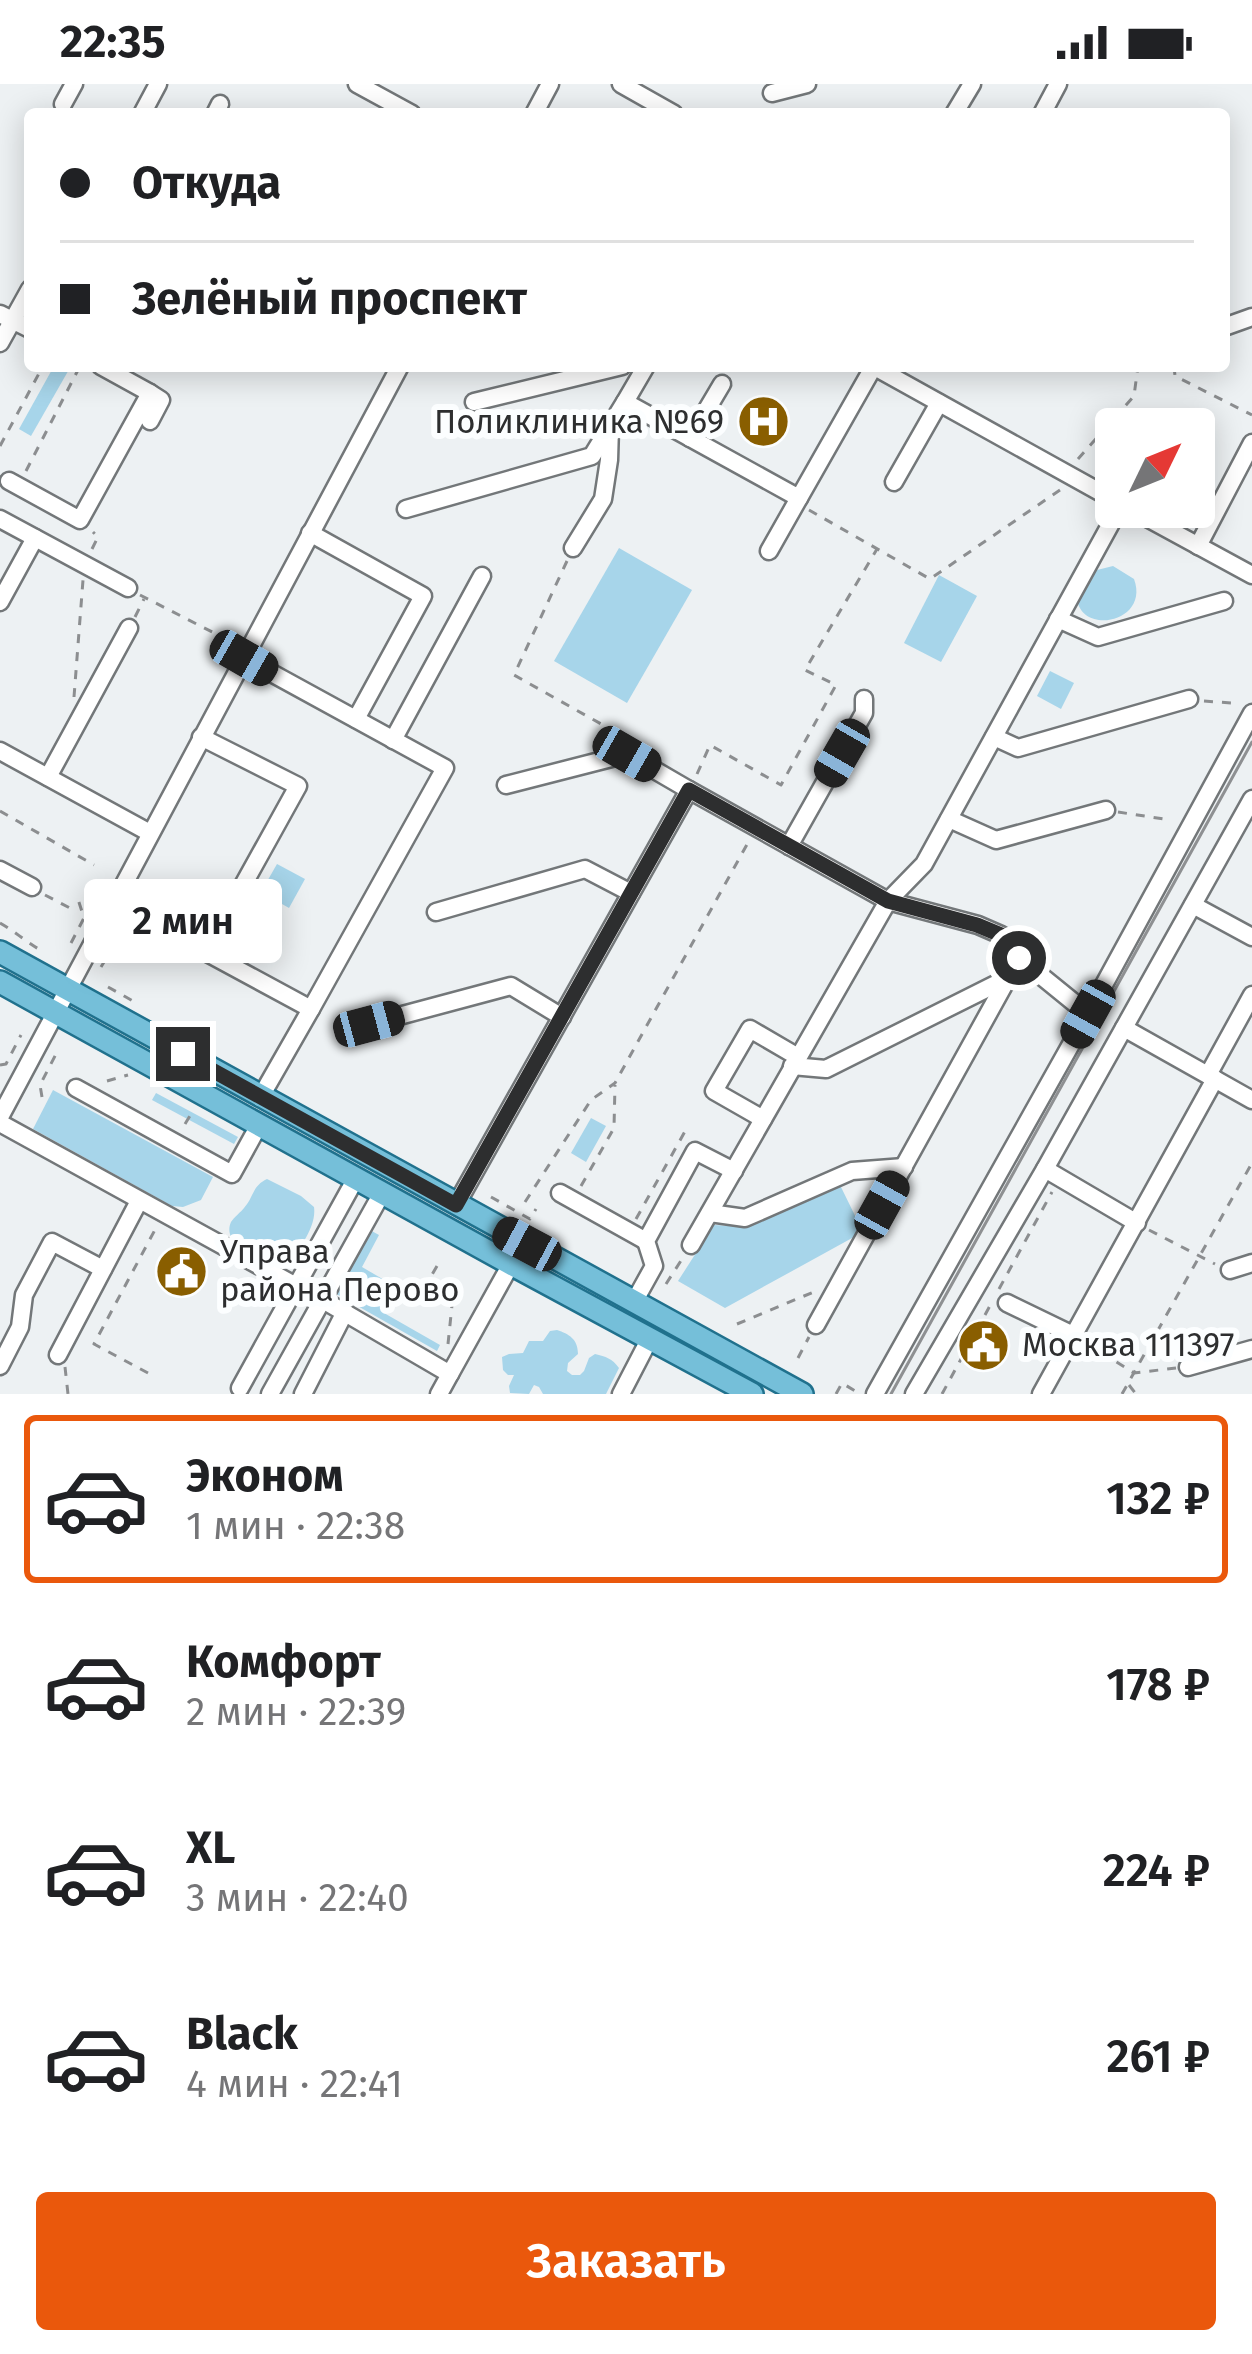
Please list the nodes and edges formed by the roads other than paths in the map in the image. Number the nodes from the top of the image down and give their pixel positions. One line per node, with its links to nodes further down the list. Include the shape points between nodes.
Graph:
1 (74, 84): 6 (street)
2 (357, 84): 7 (street)
3 (621, 84): 8 (street)
4 (808, 84): 5 (street)
5 (772, 93)
6 (63, 104)
7 (401, 108)
8 (663, 108)
9 (6, 317): 10 (street)
10 (0, 343)
11 (112, 372): 18 (street)
12 (397, 372): 34 (street)
13 (597, 372): 19 (street)
14 (642, 372): 20 (street)
15 (871, 372): 29 (street)
16 (901, 373): 21 (street)
17 (722, 384): 24 (street)
18 (150, 393): 22 (street, via 161,400); 26 (street, via 80,520)
19 (474, 402)
20 (625, 402): 23 (street); 24 (street)
21 (939, 403): 27 (street); 28 (street)
22 (150, 421)
23 (610, 426): 30 (street, via 592,456); 37 (street, via 603,499)
24 (690, 438): 29 (street)
25 (1252, 442): 36 (street)
26 (16, 479)
27 (894, 482)
28 (1095, 490)
29 (798, 500): 38 (street)
30 (406, 509)
31 (0, 519): 35 (street)
32 (1108, 528): 44 (street)
33 (1164, 528): 36 (street)
34 (310, 533): 46 (street); 50 (street, via 423,596)
35 (34, 538): 41 (street); 43 (street)
36 (1198, 546): 39 (street)
37 (573, 548)
38 (769, 551)
39 (1252, 575)
40 (482, 576): 53 (street)
41 (136, 593)
42 (1224, 601): 44 (street, via 1098,637)
43 (0, 602)
44 (1058, 619): 52 (street)
45 (129, 628): 55 (street)
46 (244, 658): 50 (street); 51 (street)
47 (864, 699): 62 (street, via 864,713)
48 (1189, 699): 52 (street, via 1018,748)
49 (1252, 713): 80 (street)
50 (356, 719): 53 (street)
51 (201, 737): 61 (street); 72 (street, via 298,786)
52 (994, 737): 60 (street)
53 (393, 740): 78 (street, via 445,769)
54 (0, 751): 55 (street)
55 (48, 777): 61 (street)
56 (506, 785): 57 (street, via 627,754)
57 (689, 790): 62 (street); 65 (street)
58 (1252, 799): 68 (street)
59 (1106, 810): 60 (street, via 996,840)
60 (949, 818): 66 (street, via 924,864)
61 (150, 833): 67 (street)
62 (789, 846): 66 (street)
63 (0, 870): 64 (street)
64 (32, 887)
65 (631, 893): 69 (street, via 584,869); 81 (street)
66 (888, 901): 73 (street, via 1001,935); 84 (street)
67 (113, 902): 72 (street); 76 (street)
68 (1193, 905): 70 (street); 83 (street)
69 (436, 912)
70 (1252, 938)
71 (0, 952): 76 (main road)
72 (206, 952): 78 (street)
73 (1019, 958): 74 (street); 80 (street)
74 (1008, 978): 84 (street, via 826,1069); 92 (street)
75 (0, 982): 79 (main road)
76 (66, 989): 79 (street); 87 (main road)
77 (1252, 995): 85 (street)
78 (311, 1009): 87 (street)
79 (54, 1013): 90 (street); 91 (main road)
80 (1088, 1014): 128 (street)
81 (562, 1017): 82 (street, via 511,986); 99 (street)
82 (369, 1024)
83 (1124, 1028): 85 (street); 94 (street)
84 (795, 1062): 89 (street); 89 (street, via 750,1029 714,1091)
85 (1212, 1077): 88 (street); 101 (street)
86 (76, 1088): 91 (street, via 232,1174)
87 (260, 1098): 99 (main road)
88 (1252, 1100)
89 (763, 1118): 93 (street)
90 (0, 1120): 98 (street)
91 (259, 1125): 95 (main road)
92 (904, 1167): 100 (street, via 852,1172 745,1218); 113 (street)
93 (734, 1172): 100 (street); 102 (street, via 695,1150)
94 (1052, 1174): 101 (street); 129 (street)
95 (356, 1178): 96 (main road); 108 (street)
96 (382, 1193): 105 (main road); 109 (street)
97 (567, 1197): 102 (street)
98 (139, 1201): 106 (street); 108 (street)
99 (456, 1205): 110 (main road)
100 (710, 1213): 103 (street)
101 (1137, 1223): 114 (street)
102 (646, 1241): 110 (street, via 654,1266)
103 (691, 1245)
104 (1252, 1263): 107 (street)
105 (511, 1264): 115 (main road); 120 (street)
106 (104, 1268): 117 (street); 118 (street, via 52,1242)
107 (1231, 1270)
108 (296, 1286): 121 (street)
109 (323, 1300): 112 (street); 122 (street)
110 (634, 1303): 127 (main road)
111 (1007, 1303): 114 (street)
112 (345, 1312): 120 (street); 123 (street)
113 (816, 1325)
114 (1075, 1336): 130 (street)
115 (650, 1340): 125 (street); 126 (main road)
116 (1252, 1349): 119 (street)
117 (58, 1355)
118 (0, 1366)
119 (1188, 1367)
120 (450, 1374): 124 (street)
121 (240, 1388)
122 (270, 1394)
123 (303, 1394)
124 (439, 1394)
125 (621, 1394)
126 (752, 1394)
127 (802, 1394)
128 (875, 1394)
129 (914, 1394)
130 (1041, 1394)

